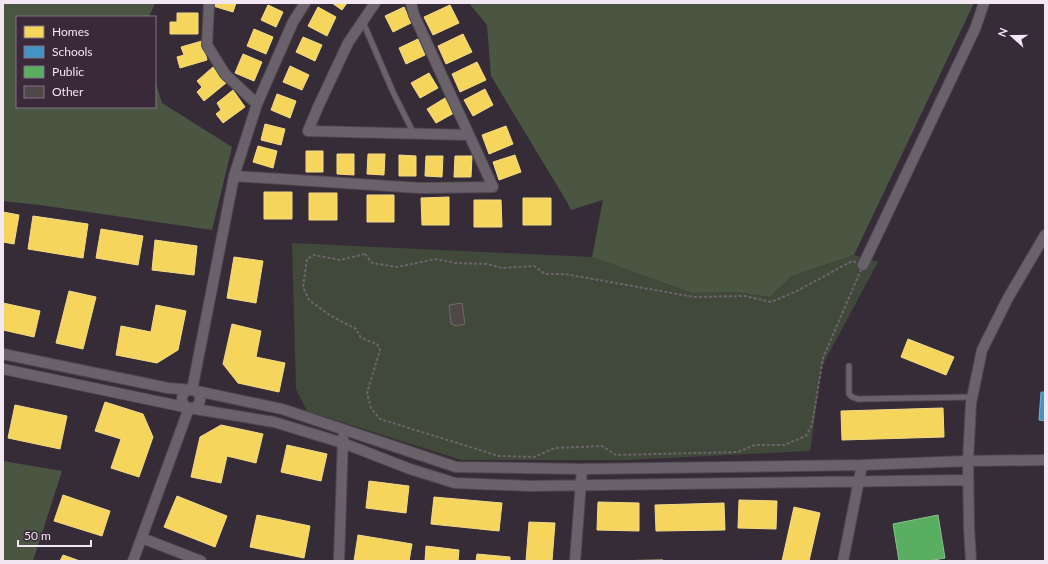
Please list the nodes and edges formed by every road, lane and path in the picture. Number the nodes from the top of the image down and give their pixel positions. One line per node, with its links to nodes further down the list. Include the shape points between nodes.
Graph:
1 (209, 3): 7 (street, via 207,45 225,74)
2 (305, 3): 7 (street, via 293,22)
3 (375, 3): 6 (street)
4 (411, 3): 9 (street, via 414,15)
5 (984, 3): 12 (street, via 975,29)
6 (363, 21): 8 (lane); 8 (street, via 348,43 308,131)
7 (257, 104): 10 (street)
8 (414, 134): 9 (street)
9 (469, 136): 10 (street, via 493,187 420,188)
10 (234, 176): 16 (street)
11 (1045, 235): 17 (street, via 1008,298 982,350)
12 (863, 265): 12 (path, via 852,261 797,292 771,302 745,296 694,297 565,274 545,274 534,266 502,268 436,259 397,267 372,263 365,254 340,260 314,255 307,259 303,287 309,300 331,316 356,329 361,338 377,344 380,350 367,393 371,408 380,420 499,456 534,457 554,448 602,446 616,455 738,452 755,445 784,445 806,436 812,425 823,358)
13 (3, 354): 16 (street, via 168,388)
14 (848, 366): 17 (lane, via 849,394 858,399)
15 (3, 369): 18 (street)
16 (192, 390): 18 (street, via 198,392 200,402 197,407); 19 (street, via 282,409)
17 (972, 397): 22 (street)
18 (189, 408): 20 (street, via 274,422); 28 (street)
19 (344, 430): 20 (street); 24 (street, via 456,467)
20 (343, 443): 27 (street, via 455,483); 31 (street)
21 (1045, 460): 22 (street)
22 (968, 461): 23 (street); 25 (street)
23 (862, 465): 24 (street); 26 (street)
24 (582, 469): 27 (street)
25 (968, 480): 26 (street); 34 (street)
26 (859, 481): 27 (street); 33 (street)
27 (581, 486): 32 (street)
28 (142, 538): 29 (street); 30 (street)
29 (133, 561)
30 (201, 561)
31 (339, 561)
32 (575, 561)
33 (843, 561)
34 (971, 561)

